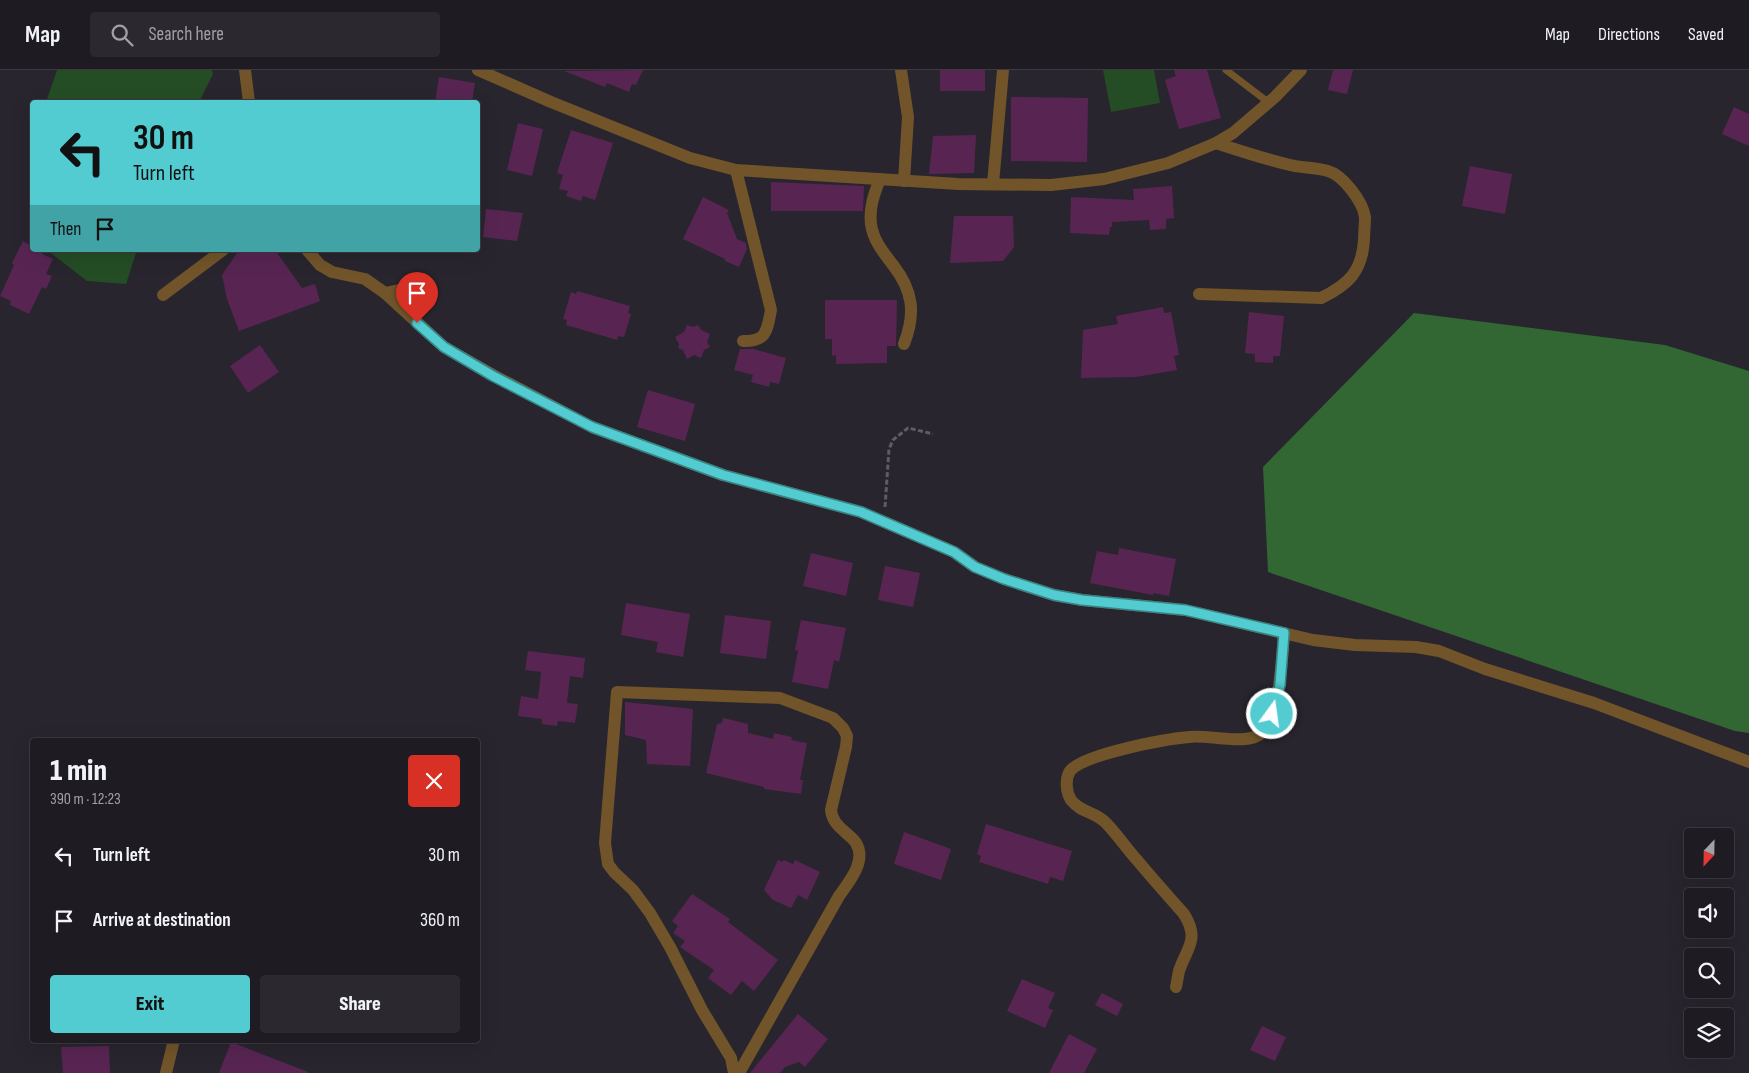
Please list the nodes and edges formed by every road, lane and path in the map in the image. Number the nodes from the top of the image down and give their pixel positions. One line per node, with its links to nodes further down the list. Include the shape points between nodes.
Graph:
1 (245, 70): 7 (street)
2 (478, 70): 10 (street, via 681,154)
3 (901, 70): 12 (street, via 908,117)
4 (1003, 70): 13 (street)
5 (1226, 70): 8 (lane)
6 (1301, 70): 8 (street)
7 (249, 100)
8 (1268, 102): 9 (street)
9 (1216, 144): 13 (street, via 1168,163 1104,179 1051,185); 18 (street, via 1291,165 1329,171 1343,180 1365,215 1364,243 1362,258 1353,276 1322,298)
10 (736, 170): 11 (street); 20 (street, via 771,310 763,337)
11 (880, 179): 12 (street); 21 (street, via 871,201 871,225 879,247 906,284 912,306 910,329)
12 (904, 181): 13 (street)
13 (993, 184)
14 (220, 252): 19 (street)
15 (308, 252): 17 (street, via 332,272 365,279)
16 (428, 284): 17 (street)
17 (385, 293): 23 (street, via 444,347 592,427 723,475 861,512)
18 (1199, 294)
19 (163, 295)
20 (743, 341)
21 (904, 344)
22 (933, 434): 23 (path, via 908,428 893,440)
23 (884, 522): 24 (street, via 954,552 975,567 1054,595 1185,610)
24 (1284, 633): 25 (street, via 1355,645 1439,651 1485,670 1594,703); 26 (street, via 1280,685 1272,714 1262,733 1250,738 1230,739 1191,736 1121,749 1081,763 1070,771 1067,779 1071,799 1081,809 1104,821 1190,924 1192,934)
25 (1749, 762)
26 (1176, 987)
27 (173, 1043): 28 (street)
28 (166, 1073)
29 (734, 1073): 30 (street, via 731,1058 650,913 608,864 605,843 617,692 780,698 833,718 847,736 831,810 838,826 856,843 858,864)
30 (739, 1073)

